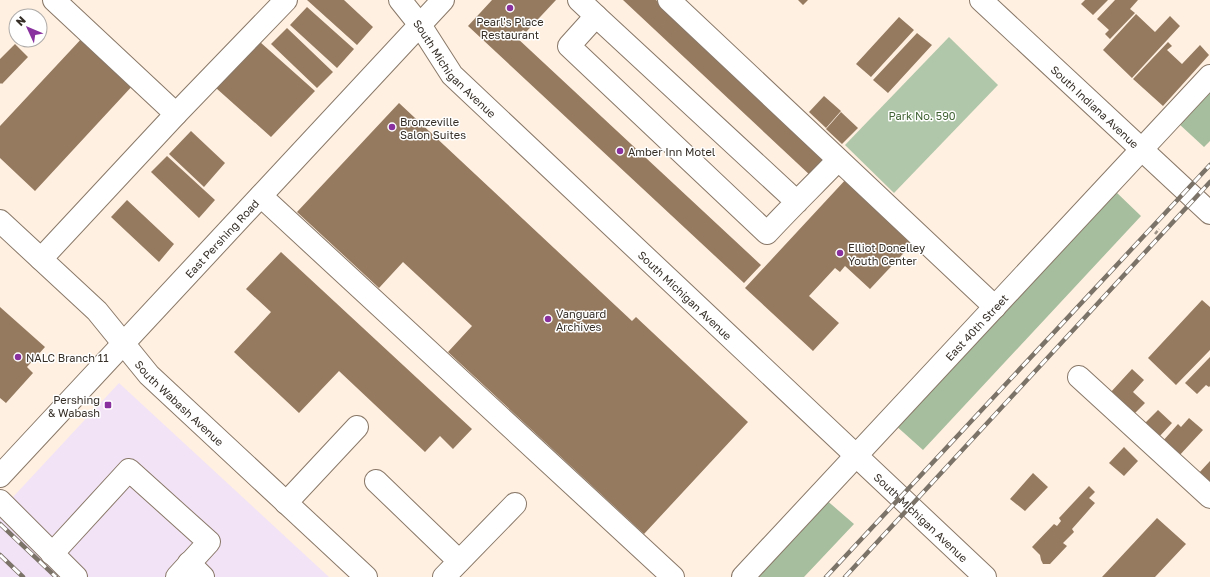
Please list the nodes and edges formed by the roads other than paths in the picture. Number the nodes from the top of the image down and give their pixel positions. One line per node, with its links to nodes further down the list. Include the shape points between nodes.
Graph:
1 (54, 0): 11 (street)
2 (286, 0): 11 (street)
3 (400, 0): 9 (street, South Michigan Avenue)
4 (443, 0): 9 (street, East Pershing Road)
5 (579, 0): 8 (street)
6 (668, 0): 13 (street)
7 (981, 0): 12 (street, South Indiana Avenue)
8 (596, 16): 15 (street); 15 (street, via 569,46 766,233)
9 (420, 25): 14 (street, East Pershing Road); 23 (street, South Michigan Avenue, via 452,76)
10 (1210, 76): 12 (street, East 40th Street)
11 (176, 114): 18 (street)
12 (1142, 149): 16 (street, South Indiana Avenue); 19 (street, East 40th Street)
13 (838, 160): 15 (street); 19 (street)
14 (261, 196): 20 (street, East Pershing Road); 36 (street)
15 (797, 202)
16 (1210, 213)
17 (0, 221): 18 (street, South Wabash Avenue)
18 (40, 259): 20 (street, South Wabash Avenue, via 97,311)
19 (995, 307): 23 (street, East 40th Street)
20 (123, 344): 24 (street, East Pershing Road); 28 (street, South Wabash Avenue, via 149,375)
21 (1079, 377): 26 (street)
22 (357, 427): 28 (street)
23 (856, 455): 37 (street, East 40th Street); 38 (street, South Michigan Avenue)
24 (0, 476)
25 (376, 481): 31 (street)
26 (1210, 497)
27 (0, 501): 30 (street)
28 (286, 503): 33 (street, South Wabash Avenue)
29 (515, 504): 31 (street)
30 (52, 554): 32 (street, via 130,470 209,542); 34 (street)
31 (459, 561): 35 (street)
32 (190, 572)
33 (356, 574)
34 (76, 577)
35 (444, 577)
36 (673, 577)
37 (743, 577)
38 (986, 577)

